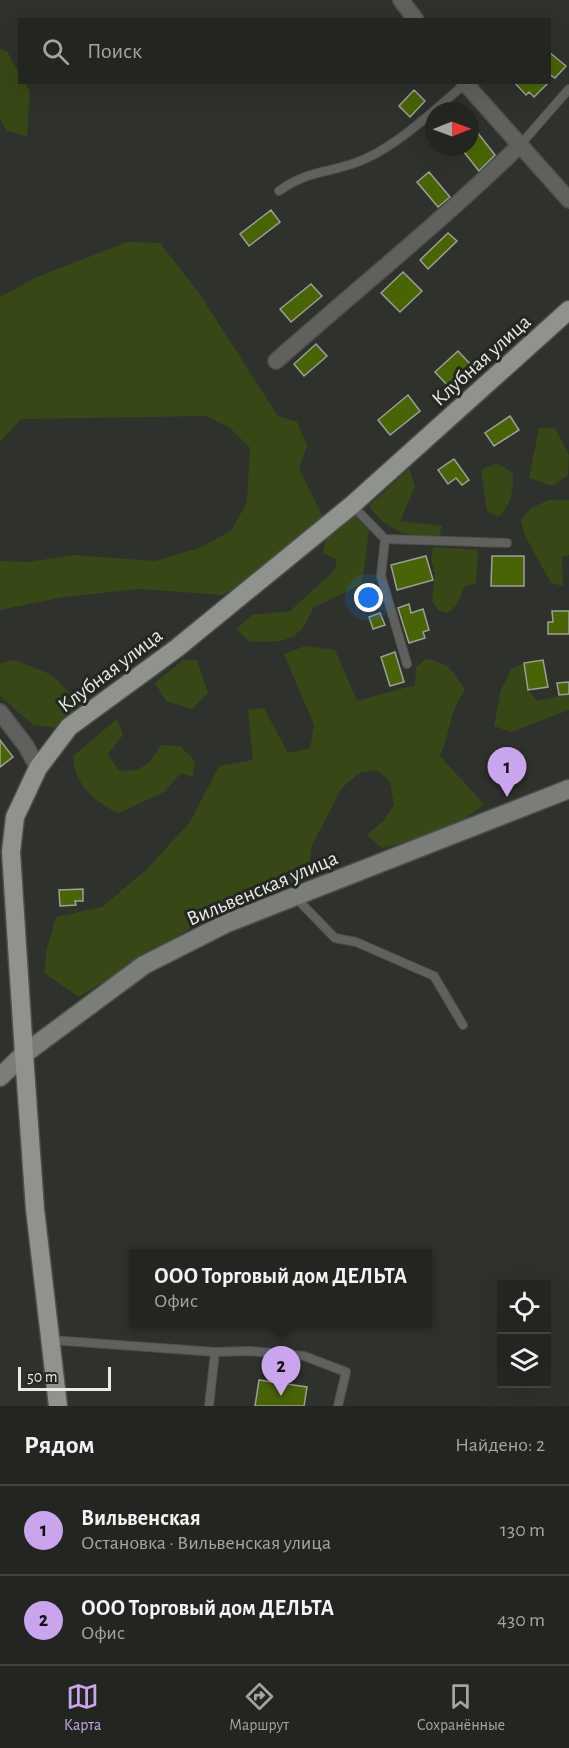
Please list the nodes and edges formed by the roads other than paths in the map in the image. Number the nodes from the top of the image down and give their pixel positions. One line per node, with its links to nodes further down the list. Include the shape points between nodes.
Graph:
1 (401, 0): 2 (street)
2 (414, 18)
3 (463, 84): 7 (lane, via 423,120 371,156 348,167 309,173)
4 (465, 84): 6 (street)
5 (569, 89): 6 (lane)
6 (520, 145): 8 (street); 10 (street, via 450,212)
7 (279, 191)
8 (569, 200)
9 (569, 310): 11 (main road, Клубная улица)
10 (276, 361)
11 (352, 505): 12 (lane); 16 (main road, Клубная улица, via 177,648 69,727)
12 (385, 539): 13 (lane); 14 (lane, via 381,576)
13 (507, 543)
14 (406, 664)
15 (0, 712): 16 (street)
16 (38, 768): 18 (main road, Клубная улица)
17 (569, 789): 19 (street, Вильвенская улица)
18 (5, 848): 21 (main road, Клубная улица)
19 (295, 896): 20 (lane, via 335,938 356,942 434,976); 21 (street, Вильвенская улица, via 227,923 144,965)
20 (463, 1025)
21 (24, 1054): 22 (street, Вильвенская улица); 23 (main road, Клубная улица, via 35,1209)
22 (0, 1077)
23 (51, 1340): 24 (lane); 25 (main road, Клубная улица)
24 (215, 1352): 26 (lane); 27 (lane, via 304,1356 346,1372)
25 (58, 1406)
26 (209, 1406)
27 (338, 1406)

